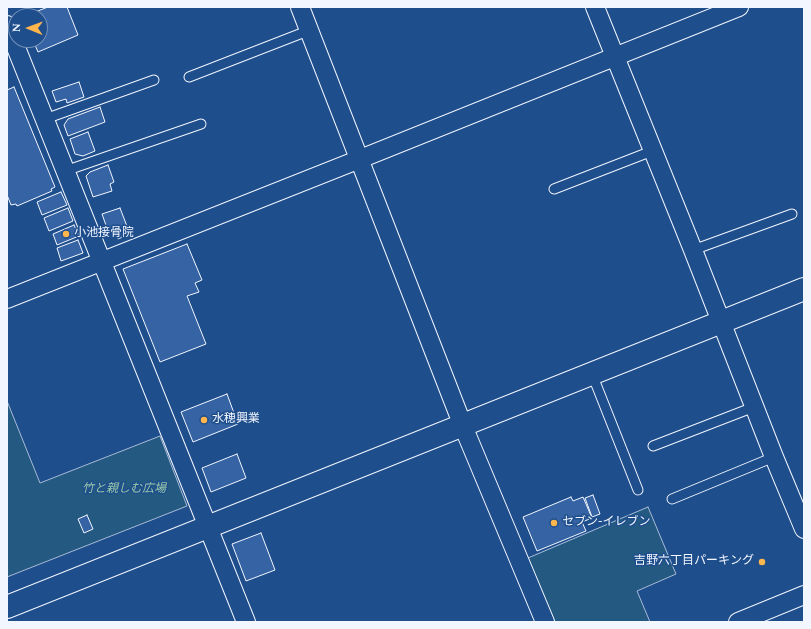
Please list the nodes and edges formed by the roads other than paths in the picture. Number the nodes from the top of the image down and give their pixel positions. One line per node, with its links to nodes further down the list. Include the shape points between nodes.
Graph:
1 (300, 7): 5 (street)
2 (595, 7): 6 (street)
3 (739, 7): 6 (street)
4 (7, 25): 9 (street)
5 (310, 30): 7 (lane); 12 (street)
6 (615, 56): 11 (street); 12 (street)
7 (189, 77)
8 (154, 80): 9 (lane)
9 (44, 119): 13 (street)
10 (201, 124): 13 (lane)
11 (652, 151): 14 (lane); 16 (street)
12 (360, 159): 17 (street); 23 (street)
13 (65, 171): 17 (street)
14 (554, 189)
15 (792, 214): 16 (lane)
16 (693, 250): 20 (street)
17 (102, 261): 19 (street); 29 (street)
18 (804, 289): 20 (street)
19 (7, 299)
20 (722, 322): 21 (street); 22 (street)
21 (592, 374): 23 (street); 26 (lane)
22 (754, 407): 24 (lane); 25 (street)
23 (463, 426): 29 (street); 34 (street)
24 (653, 446)
25 (774, 457): 27 (lane); 28 (street)
26 (638, 490)
27 (672, 499)
28 (800, 504): 30 (street)
29 (208, 528): 32 (street); 33 (street)
30 (804, 529)
31 (804, 595): 35 (street)
32 (7, 607)
33 (246, 622)
34 (545, 622)
35 (738, 622)

